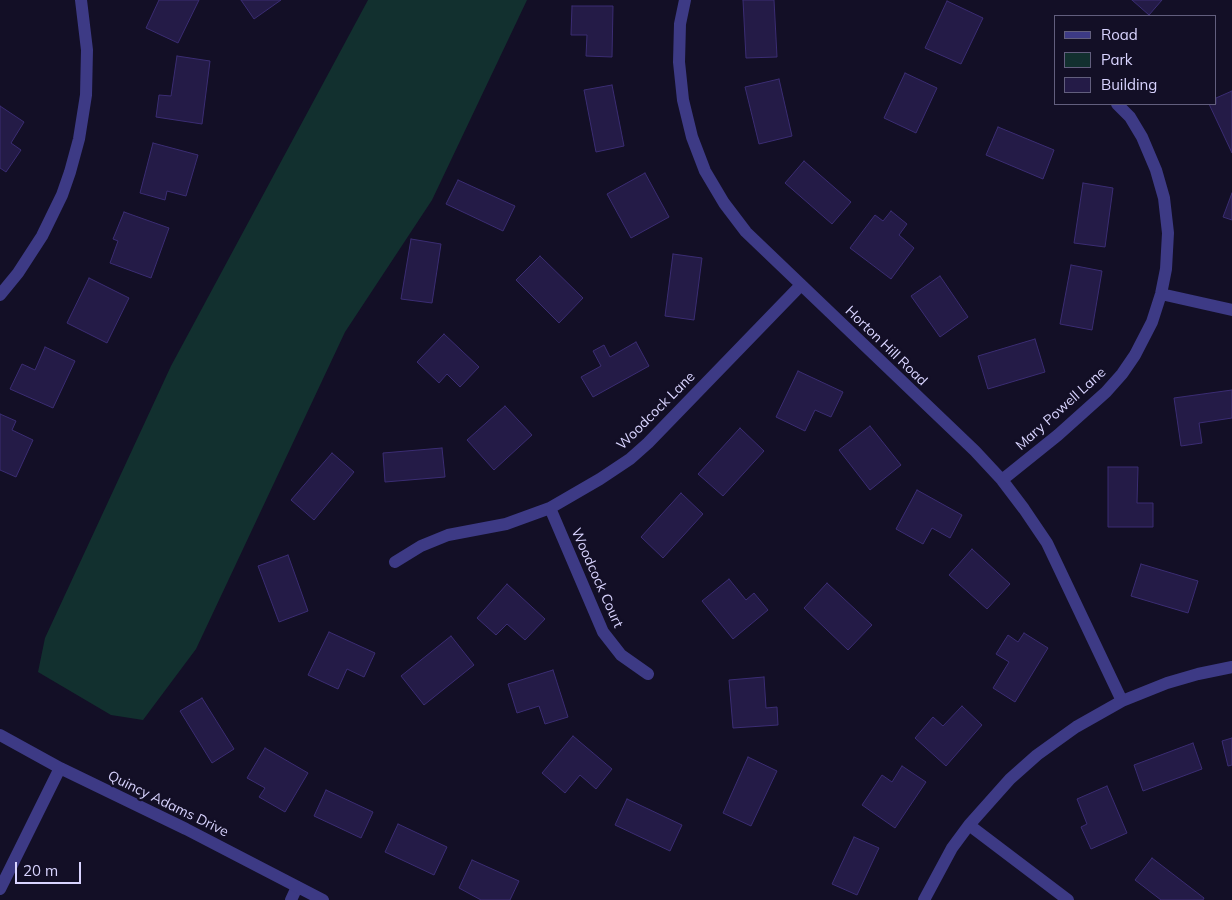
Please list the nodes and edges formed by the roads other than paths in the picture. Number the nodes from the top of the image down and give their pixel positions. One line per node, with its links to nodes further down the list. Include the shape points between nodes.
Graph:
1 (80, 0): 6 (street, via 87,50 86,94 70,172 42,236)
2 (685, 0): 4 (street, Horton Hill Road, via 680,24 679,62 683,100 705,171 746,232)
3 (1118, 105): 5 (street, Mary Powell Lane, via 1142,137 1164,198 1168,234)
4 (801, 286): 8 (street, Horton Hill Road); 9 (street, Woodcock Lane, via 630,459)
5 (1161, 294): 7 (street); 8 (street, Mary Powell Lane, via 1152,322 1122,374 1058,435)
6 (0, 295)
7 (1232, 310)
8 (1002, 480): 13 (street, Horton Hill Road, via 1047,543)
9 (550, 508): 10 (street, Woodcock Lane, via 506,524 448,535); 12 (street, Woodcock Court, via 603,632 621,654)
10 (395, 562)
11 (1232, 667): 13 (street, via 1167,683)
12 (648, 674)
13 (1122, 701): 16 (street, via 1076,727 1037,755)
14 (0, 735): 15 (street, Quincy Adams Drive)
15 (60, 768): 17 (street, Quincy Adams Drive); 18 (street)
16 (969, 824): 21 (street); 22 (street)
17 (297, 887): 19 (street); 20 (street, Quincy Adams Drive)
18 (0, 889)
19 (291, 900)
20 (323, 900)
21 (924, 900)
22 (1068, 900)

